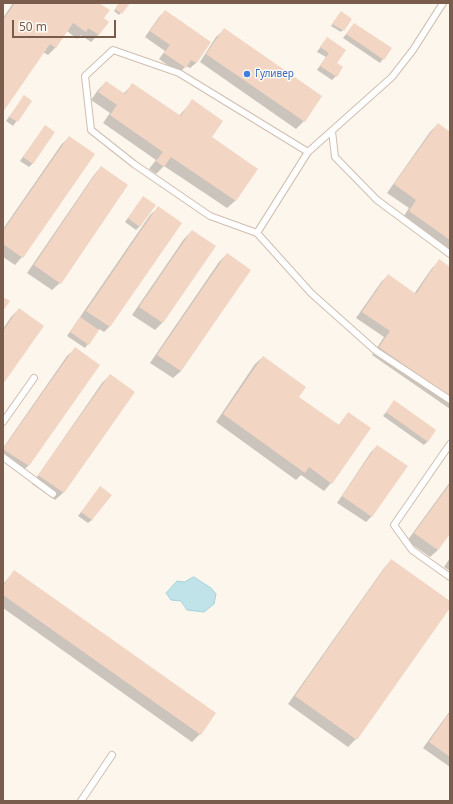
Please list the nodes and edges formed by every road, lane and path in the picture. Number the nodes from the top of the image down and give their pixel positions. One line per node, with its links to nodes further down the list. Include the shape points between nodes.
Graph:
1 (443, 3): 2 (lane, via 392,77)
2 (332, 131): 3 (lane); 5 (lane, via 335,157 377,200)
3 (308, 152): 4 (lane); 4 (lane, via 179,73 113,50 85,76 92,130 134,164 210,216)
4 (257, 233): 7 (lane, via 311,293 376,351)
5 (450, 254)
6 (34, 378): 8 (lane)
7 (450, 400)
8 (3, 422)
9 (450, 444): 12 (lane, via 394,525 412,550)
10 (3, 457): 11 (lane)
11 (53, 494)
12 (450, 577)
13 (112, 756): 14 (lane)
14 (81, 801)

